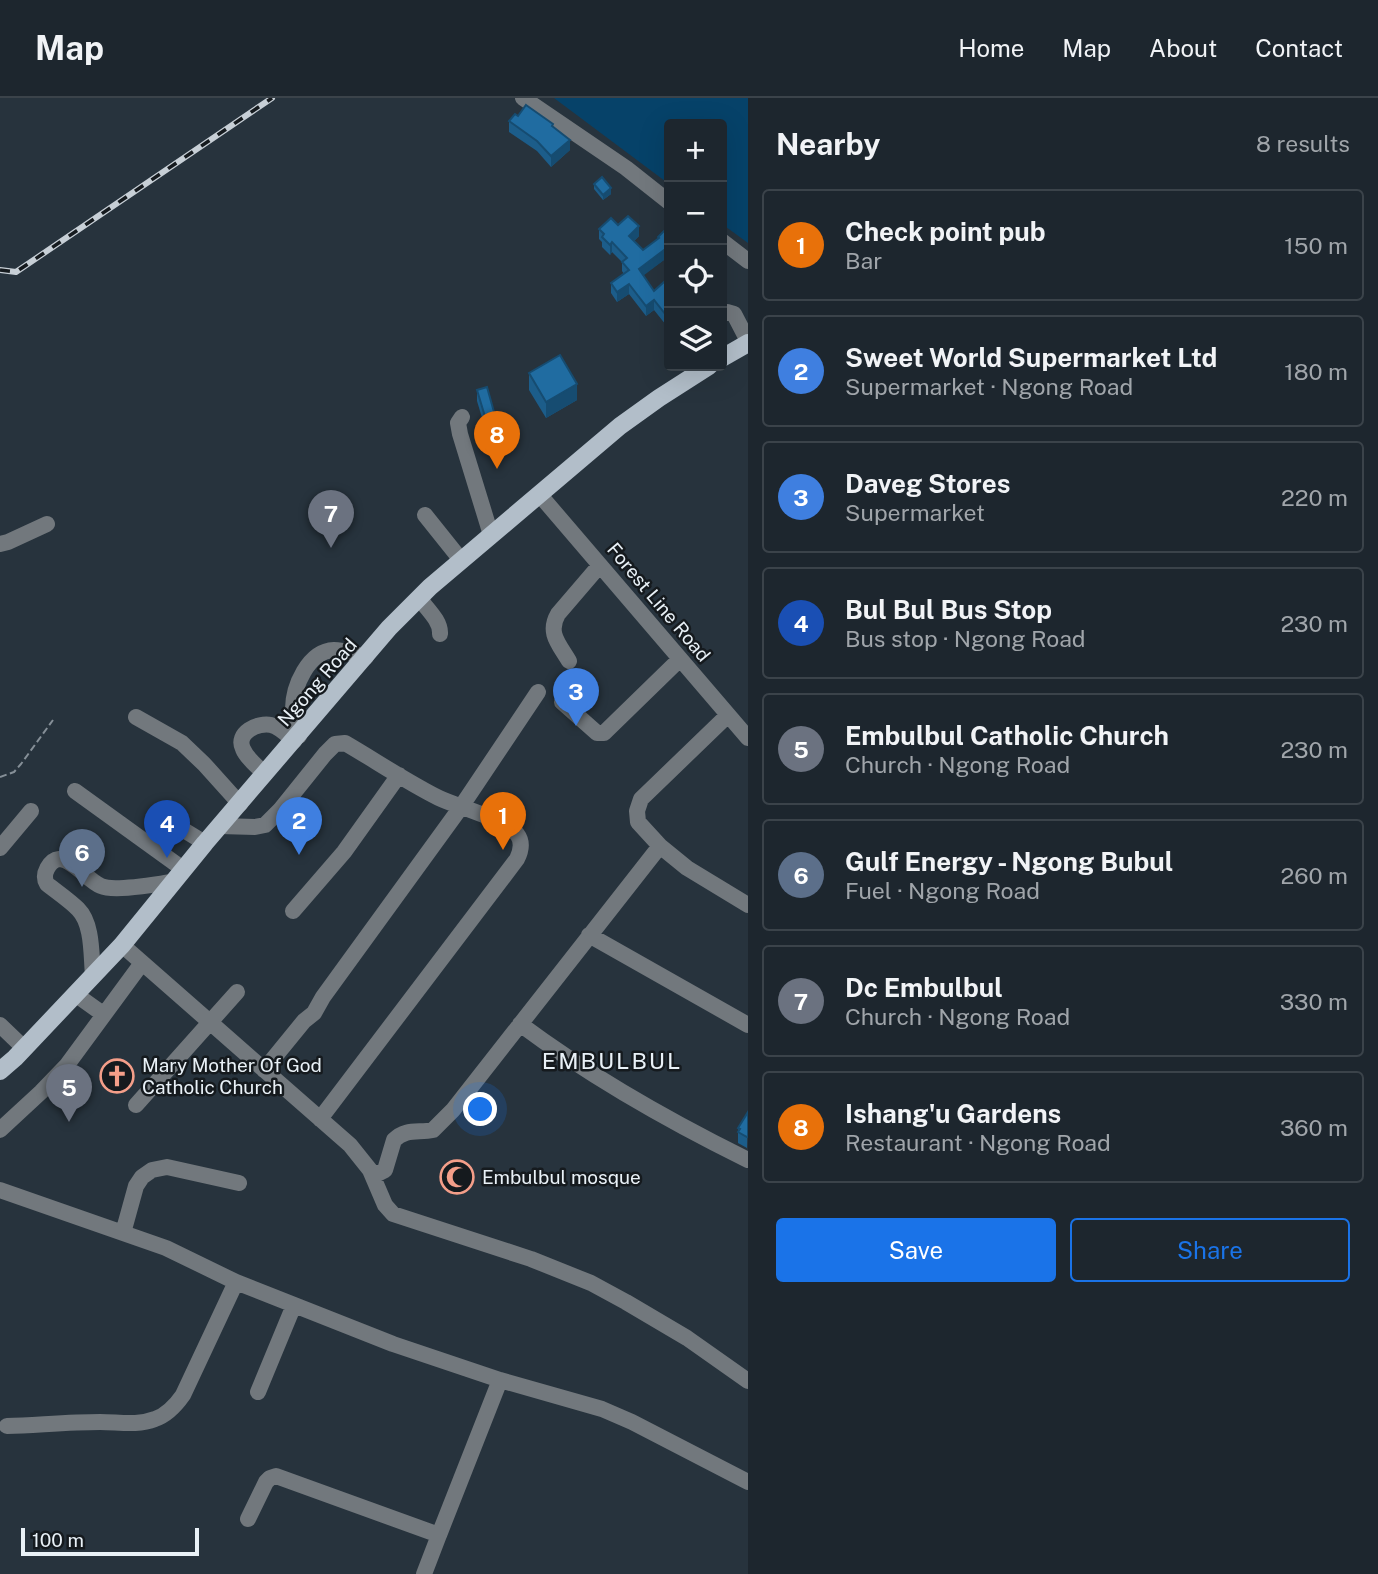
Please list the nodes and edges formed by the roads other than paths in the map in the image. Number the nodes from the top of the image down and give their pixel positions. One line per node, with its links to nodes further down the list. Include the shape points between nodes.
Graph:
1 (523, 98): 2 (street)
2 (664, 198)
3 (726, 245): 4 (street)
4 (748, 261)
5 (727, 312): 6 (street, via 734,314)
6 (748, 342): 7 (main road)
7 (727, 355)
8 (701, 371): 10 (main road, Ngong Road, via 620,426)
9 (462, 417): 13 (street, via 460,435)
10 (539, 494): 13 (main road, Ngong Road); 16 (street, Forest Line Road)
11 (425, 515): 15 (street)
12 (47, 524): 14 (street)
13 (491, 535): 15 (main road, Ngong Road)
14 (0, 544)
15 (461, 561): 17 (main road, Ngong Road)
16 (600, 565): 20 (street, Forest Line Road); 21 (street, via 553,622 552,631)
17 (419, 598): 18 (street); 19 (main road, Ngong Road)
18 (440, 634)
19 (366, 657): 26 (main road, Ngong Road); 26 (street, via 332,650 312,662 294,695)
20 (680, 659): 23 (street, via 604,733 597,733); 24 (street, Forest Line Road)
21 (569, 661)
22 (538, 692): 32 (street)
23 (562, 702)
24 (728, 715): 27 (street, Forest Line Road); 37 (street, via 638,803 640,825)
25 (136, 717): 31 (street, via 182,743)
26 (296, 738): 28 (main road, Ngong Road); 28 (street, via 270,724 258,725 243,736 243,749)
27 (748, 738)
28 (265, 775): 31 (main road, Ngong Road)
29 (399, 775): 32 (street); 35 (street, via 345,743 335,744 265,825); 44 (street, via 344,852)
30 (75, 791): 40 (street)
31 (240, 804): 35 (main road, Ngong Road)
32 (461, 807): 57 (street, via 314,1013); 60 (street, via 516,833 521,848 517,859)
33 (32, 811): 38 (street)
34 (164, 818): 36 (street)
35 (220, 826): 36 (main road, Ngong Road)
36 (205, 843): 40 (main road, Ngong Road)
37 (660, 846): 43 (street); 45 (street)
38 (0, 848)
39 (81, 872): 41 (street); 41 (street, via 61,859 44,872 47,884); 42 (street)
40 (178, 876): 42 (street); 46 (main road, Ngong Road)
41 (61, 895): 42 (street)
42 (90, 898): 48 (street, via 85,920)
43 (748, 905)
44 (293, 911)
45 (589, 935): 53 (street); 55 (street)
46 (122, 945): 47 (street); 48 (main road, Ngong Road)
47 (142, 964): 51 (street); 52 (street)
48 (93, 975): 50 (main road, Ngong Road)
49 (237, 992): 52 (street)
50 (75, 994): 51 (street); 56 (main road, Ngong Road)
51 (103, 1014): 61 (street, via 67,1065)
52 (211, 1023): 57 (street); 59 (street)
53 (520, 1024): 62 (street, via 605,1082); 63 (street, via 453,1110 433,1130 398,1136 385,1170)
54 (0, 1025): 56 (street)
55 (748, 1025)
56 (24, 1048): 58 (main road, Ngong Road)
57 (264, 1070): 60 (street)
58 (0, 1071)
59 (136, 1105)
60 (320, 1119): 63 (street, via 357,1151)
61 (0, 1130)
62 (748, 1160)
63 (373, 1176): 69 (street, via 393,1214 591,1283)
64 (239, 1183): 66 (street, via 167,1167 152,1170 136,1186)
65 (0, 1191): 66 (street)
66 (123, 1233): 67 (street)
67 (236, 1282): 68 (street); 72 (street, via 183,1395 168,1412 140,1423)
68 (294, 1305): 70 (street); 71 (street)
69 (746, 1375)
70 (500, 1380): 73 (street, via 602,1409); 75 (street)
71 (258, 1392)
72 (7, 1426)
73 (748, 1482)
74 (248, 1519): 75 (street, via 266,1482 278,1476)
75 (439, 1535): 76 (street)
76 (424, 1574)

